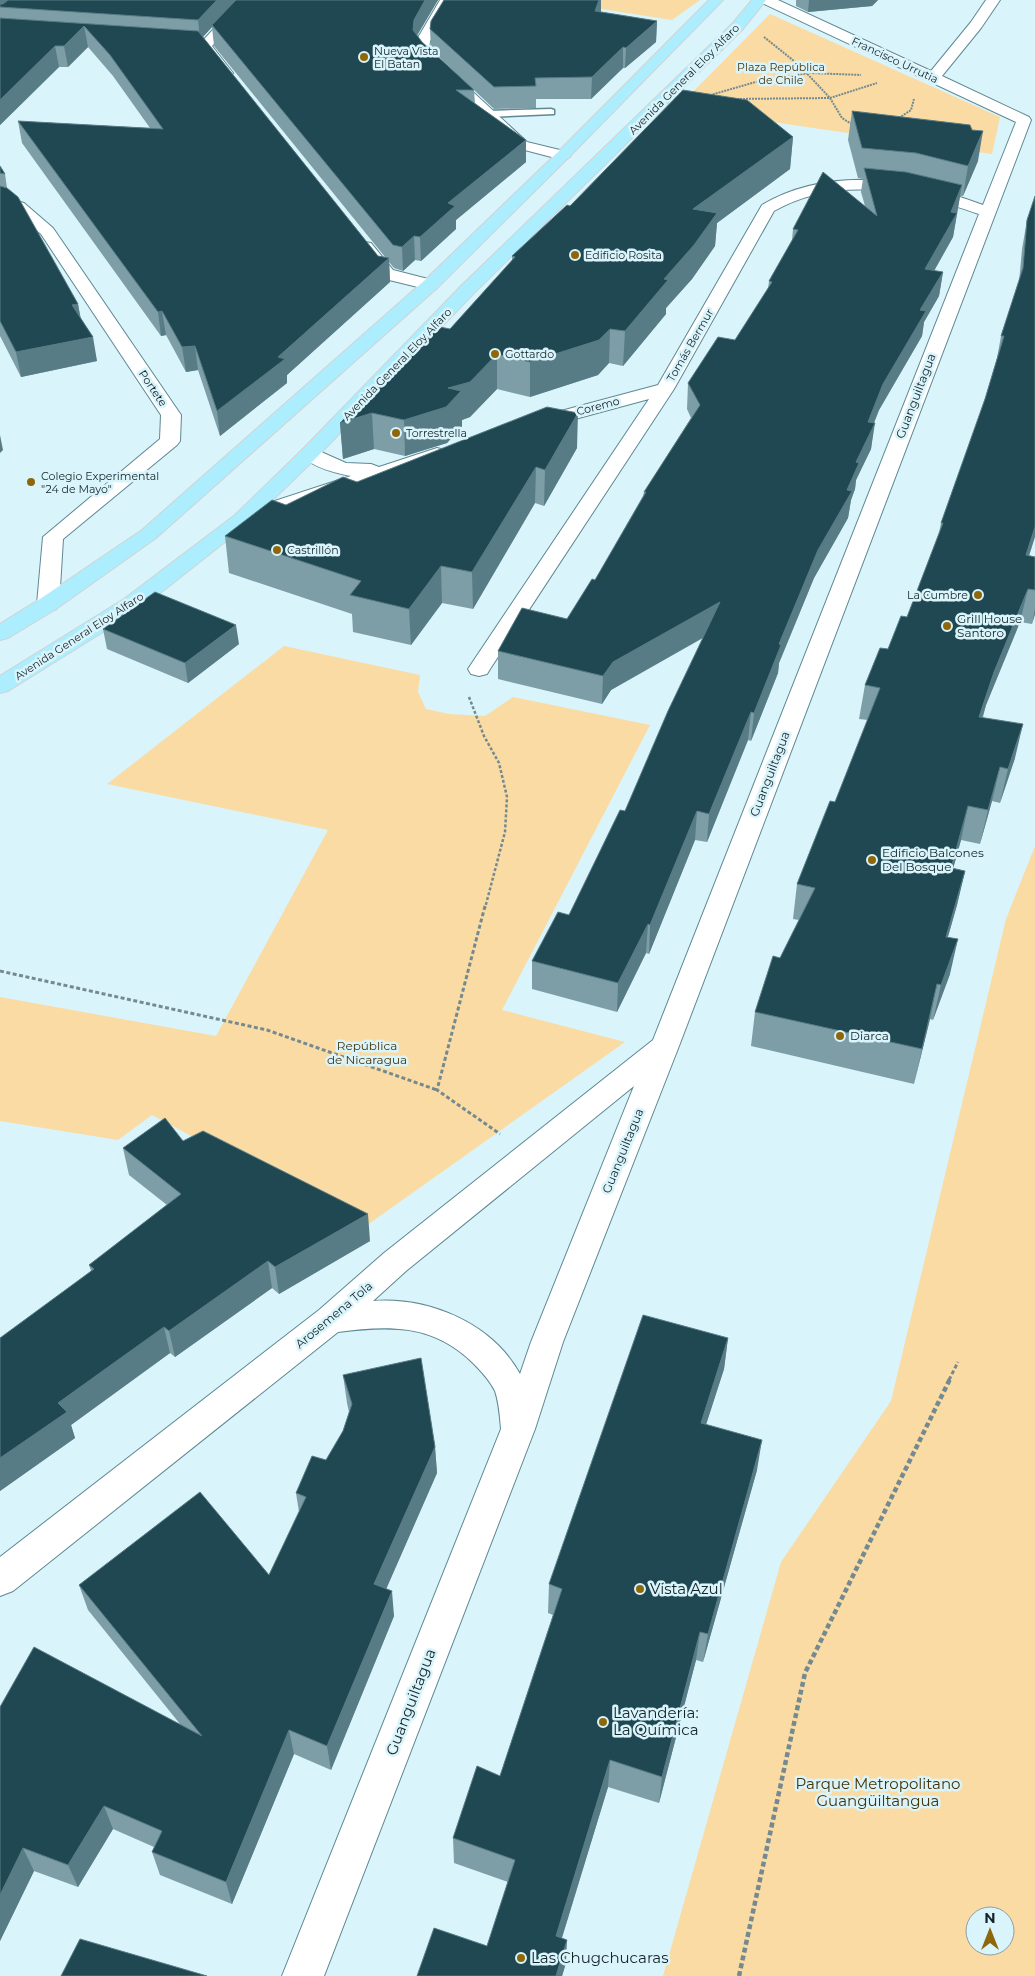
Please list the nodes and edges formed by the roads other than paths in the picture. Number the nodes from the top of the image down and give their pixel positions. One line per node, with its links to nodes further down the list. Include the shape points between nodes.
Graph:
1 (246, 0): 8 (street, via 199,46)
2 (447, 0): 10 (street, via 423,41 422,50)
3 (716, 0): 12 (main road)
4 (759, 0): 20 (main road, Avenida General Eloy Alfaro, via 738,26 468,290)
5 (767, 0): 7 (street, Francisco Urrutia)
6 (993, 0): 7 (street)
7 (938, 80): 11 (street, Francisco Urrutia)
8 (234, 84)
9 (551, 112): 10 (lane)
10 (488, 114): 12 (street, via 522,145)
11 (1024, 120): 14 (street, Guanguiltagua)
12 (563, 155): 16 (main road)
13 (0, 201): 23 (street, Portete, via 18,206 47,231 170,415 170,441 53,537)
14 (988, 212): 17 (street, Tomás Bermur, via 937,195 873,186 818,188 780,199 768,208); 27 (street, Guanguiltagua)
15 (356, 236): 16 (street, via 388,274)
16 (430, 284): 23 (main road, via 149,534)
17 (665, 389): 18 (street, Coremo); 25 (street, Tomás Bermur)
18 (524, 427)
19 (451, 449): 21 (street)
20 (310, 454): 21 (street, via 328,465 360,471); 22 (main road, Avenida General Eloy Alfaro)
21 (387, 469): 22 (street)
22 (242, 519): 26 (main road, Avenida General Eloy Alfaro, via 132,604)
23 (48, 604): 24 (main road)
24 (0, 632)
25 (479, 669)
26 (0, 686)
27 (665, 1046): 28 (street, Arosemena Tola, via 394,1262); 29 (street, Guanguiltagua, via 547,1342)
28 (330, 1320): 29 (street, via 403,1315 436,1323 464,1336 490,1358 501,1373 510,1390); 30 (street, Arosemena Tola)
29 (518, 1429): 31 (street, Guanguiltagua)
30 (0, 1579)
31 (303, 1976)

